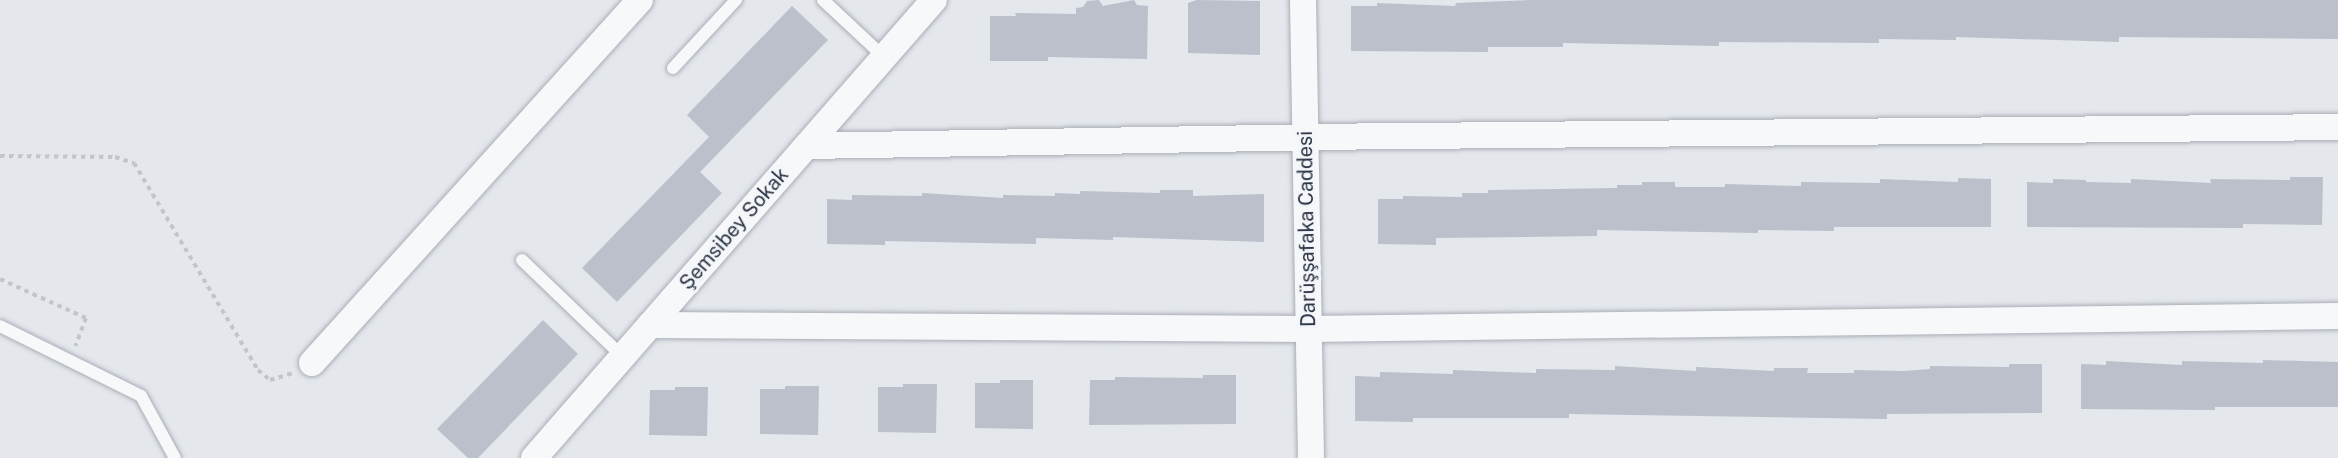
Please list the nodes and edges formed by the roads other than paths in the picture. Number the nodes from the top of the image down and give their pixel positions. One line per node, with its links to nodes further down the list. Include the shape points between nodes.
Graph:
1 (640, 0): 17 (street)
2 (736, 0): 7 (lane)
3 (823, 0): 6 (lane)
4 (934, 0): 6 (street, Şemsibey Sokak)
5 (1303, 0): 9 (street, Darüşşafaka Caddesi)
6 (884, 57): 10 (street, Şemsibey Sokak)
7 (672, 68)
8 (2338, 127): 9 (street)
9 (1305, 137): 10 (street); 15 (street, Darüşşafaka Caddesi)
10 (807, 146): 13 (street, Şemsibey Sokak)
11 (522, 260): 16 (lane)
12 (2338, 316): 15 (street)
13 (650, 325): 15 (street); 16 (street, Şemsibey Sokak)
14 (0, 326): 18 (lane, via 141,396)
15 (1308, 328): 20 (street, Darüşşafaka Caddesi)
16 (623, 357): 19 (street, Şemsibey Sokak)
17 (312, 363)
18 (175, 458)
19 (534, 458)
20 (1311, 458)

